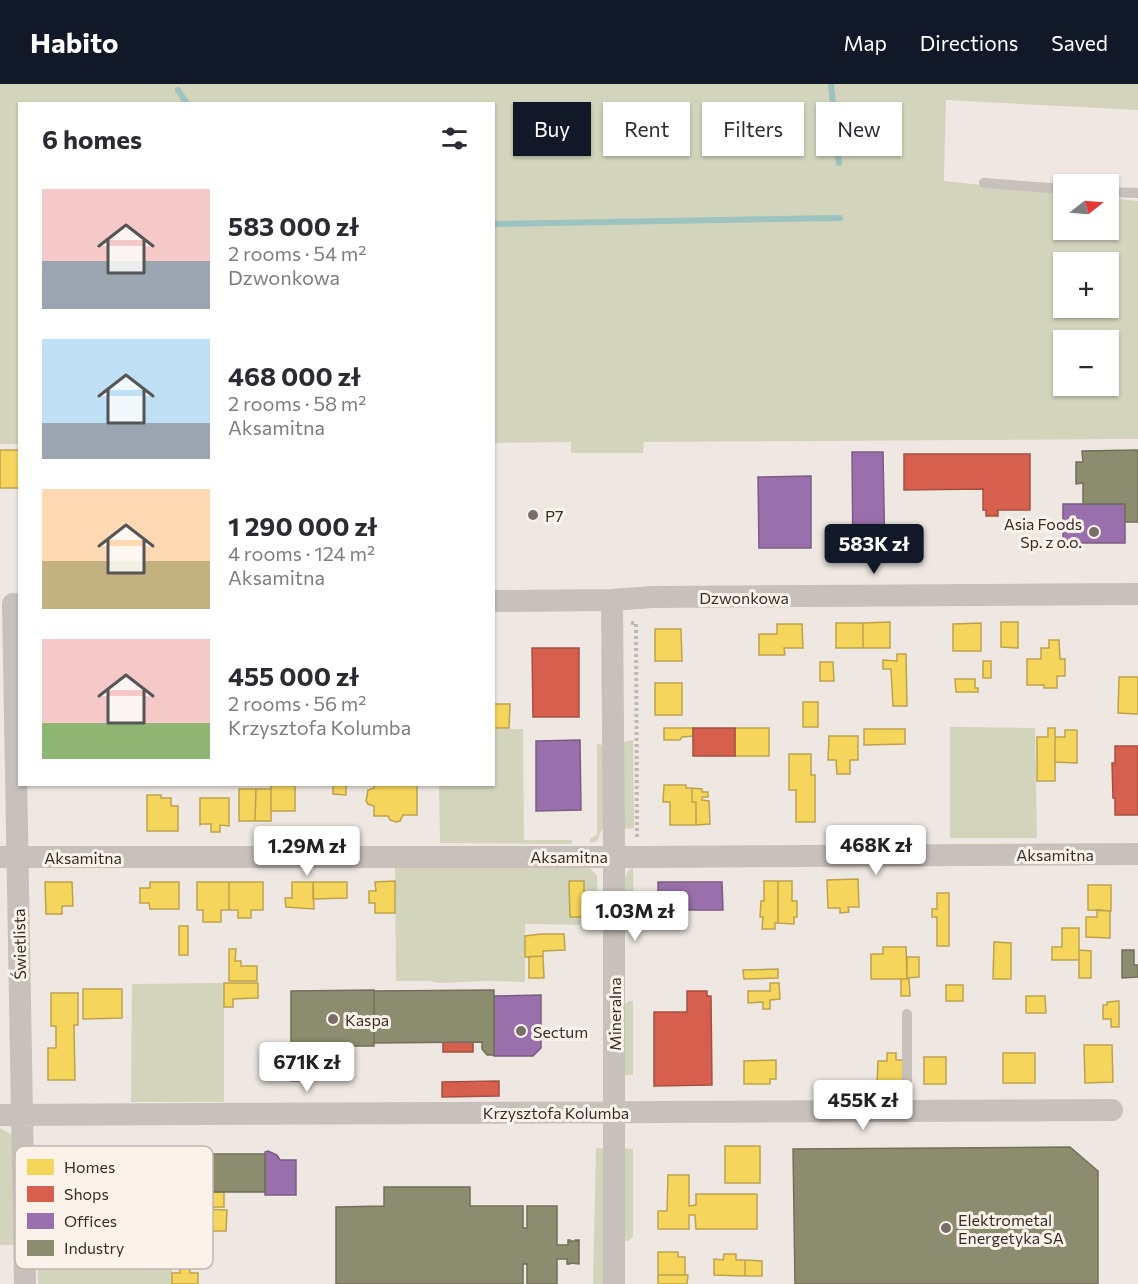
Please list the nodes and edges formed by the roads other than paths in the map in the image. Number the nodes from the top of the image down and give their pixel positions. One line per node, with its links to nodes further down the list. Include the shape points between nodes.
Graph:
1 (984, 183): 2 (lane)
2 (1053, 188)
3 (1119, 192): 4 (lane)
4 (1138, 193)
5 (1138, 594): 6 (street, Dzwonkowa)
6 (612, 600): 7 (street, Dzwonkowa); 10 (street, Mineralna)
7 (495, 601)
8 (11, 604): 11 (street, Świetlista)
9 (1138, 854): 10 (street, Aksamitna)
10 (614, 856): 11 (street, Aksamitna); 15 (street, Mineralna)
11 (9, 857): 16 (street, Świetlista)
12 (907, 1014): 14 (lane)
13 (1112, 1110): 14 (street, Krzysztofa Kolumba)
14 (906, 1111): 15 (street, Krzysztofa Kolumba)
15 (614, 1112): 16 (street, Krzysztofa Kolumba); 20 (street, Mineralna)
16 (11, 1115): 17 (street, Świetlista)
17 (15, 1163)
18 (24, 1269): 19 (street, Świetlista)
19 (25, 1284)
20 (614, 1284)

